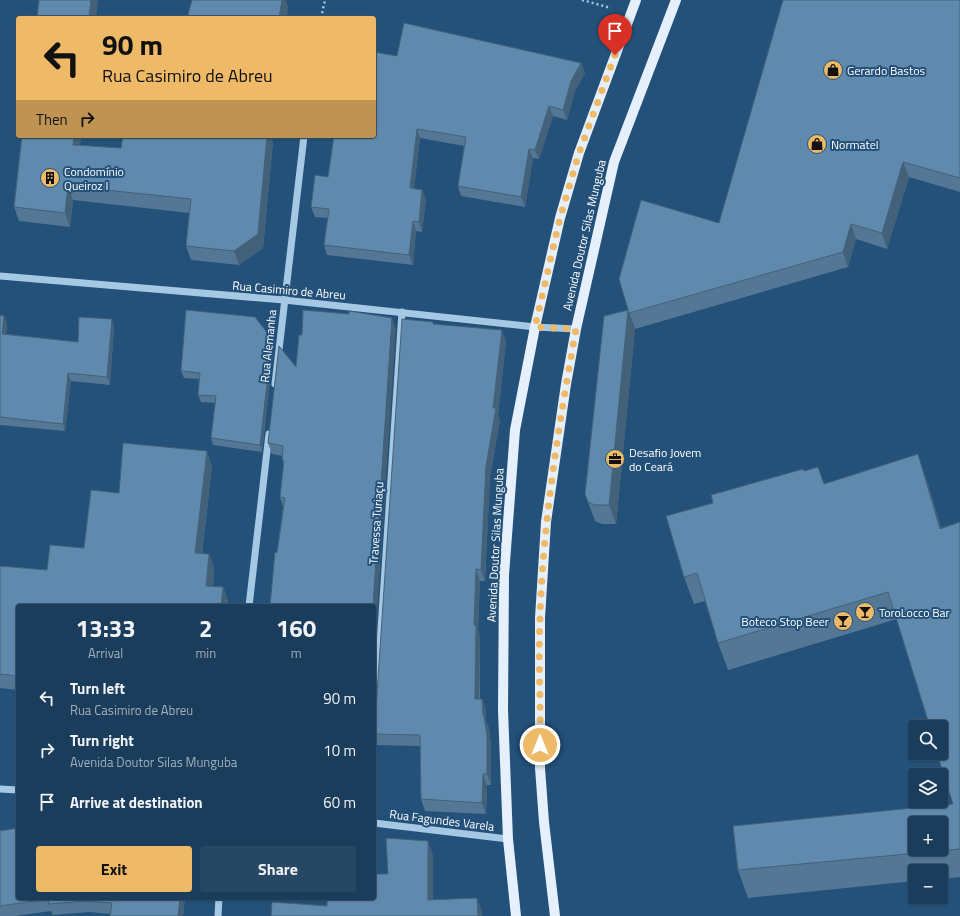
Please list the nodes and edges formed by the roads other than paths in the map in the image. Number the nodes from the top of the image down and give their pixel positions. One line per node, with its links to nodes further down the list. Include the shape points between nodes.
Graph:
1 (636, 0): 7 (main road, Avenida Doutor Silas Munguba, via 579,153 560,218)
2 (676, 0): 8 (main road, Avenida Doutor Silas Munguba, via 614,162)
3 (304, 138): 5 (street, Rua Alemanha)
4 (0, 276): 5 (street, Rua Casimiro de Abreu)
5 (284, 300): 6 (street, Rua Casimiro de Abreu); 9 (street, Rua Alemanha)
6 (402, 312): 7 (street, Rua Casimiro de Abreu); 12 (street, Travessa Turiaçu)
7 (535, 327): 8 (street, Rua Casimiro de Abreu); 16 (main road, Avenida Doutor Silas Munguba, via 515,430 504,575 503,710)
8 (576, 329): 20 (main road, Avenida Doutor Silas Munguba, via 546,522 540,618 540,768)
9 (274, 394)
10 (270, 425): 11 (street)
11 (249, 604)
12 (376, 705)
13 (0, 789): 14 (street)
14 (16, 790)
15 (376, 823): 16 (street, Rua Fagundes Varela)
16 (508, 839): 19 (main road, Avenida Doutor Silas Munguba)
17 (219, 900): 18 (street)
18 (218, 916)
19 (516, 916)
20 (555, 916)

